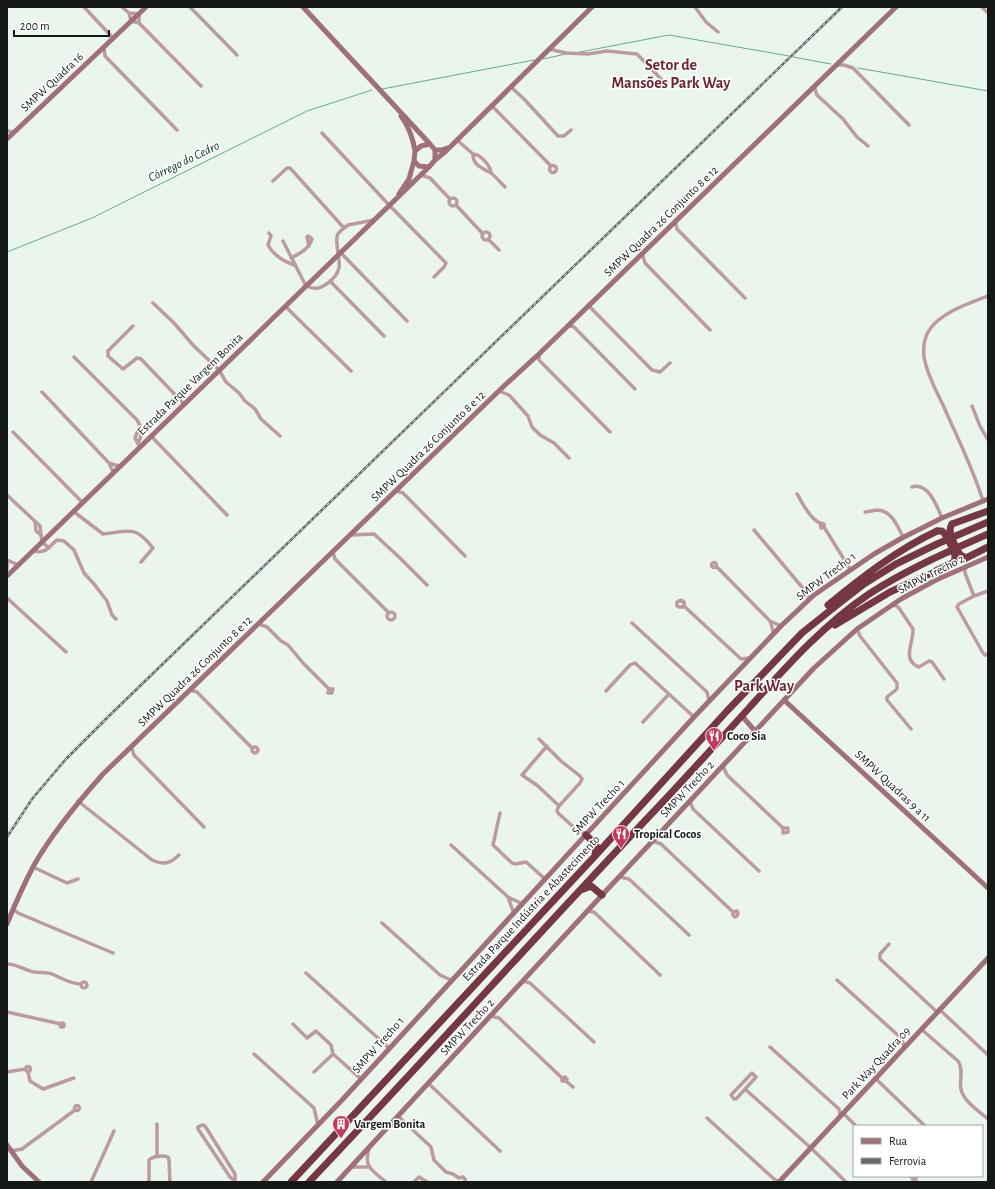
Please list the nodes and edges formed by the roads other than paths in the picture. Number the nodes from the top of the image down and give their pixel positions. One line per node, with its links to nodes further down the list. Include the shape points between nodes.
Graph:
1 (84, 7): 16 (street)
2 (122, 7): 10 (street)
3 (146, 7): 12 (street, SMPW Quadra 16)
4 (190, 7): 20 (street)
5 (303, 7): 32 (street)
6 (592, 7): 18 (street)
7 (695, 7): 15 (street, via 706,22)
8 (896, 7): 22 (street, SMPW Quadra 26 Conjunto 8 e 12)
9 (982, 7): 11 (street)
10 (129, 13): 12 (street); 13 (street)
11 (988, 13)
12 (139, 14): 13 (street, SMPW Quadra 16); 14 (street)
13 (131, 21): 14 (street); 16 (street, SMPW Quadra 16)
14 (139, 23): 26 (street)
15 (718, 32)
16 (113, 38): 17 (street, SMPW Quadra 16)
17 (104, 47): 19 (street, SMPW Quadra 16); 21 (street)
18 (549, 49): 25 (street, via 566,53 588,54 607,51 637,54); 28 (street)
19 (95, 55): 21 (street); 37 (street, SMPW Quadra 16)
20 (237, 55)
21 (105, 56): 35 (street)
22 (843, 59): 23 (street, SMPW Quadra 26 Conjunto 8 e 12); 24 (street)
23 (837, 65): 24 (street); 27 (street, SMPW Quadra 26 Conjunto 8 e 12)
24 (844, 65): 33 (street, via 856,71)
25 (663, 81)
26 (201, 86)
27 (814, 86): 29 (street, SMPW Quadra 26 Conjunto 8 e 12); 30 (street)
28 (511, 87): 31 (street); 36 (street, via 558,136 564,136)
29 (807, 94): 30 (street); 58 (street, SMPW Quadra 26 Conjunto 8 e 12)
30 (817, 95): 42 (street)
31 (492, 106): 40 (street); 49 (street)
32 (397, 108): 41 (street); 45 (street, via 410,131)
33 (909, 125)
34 (7, 130): 37 (street)
35 (177, 130)
36 (571, 130)
37 (13, 133): 39 (street, SMPW Quadra 16)
38 (322, 133): 56 (street)
39 (7, 139)
40 (457, 140): 43 (street); 46 (street)
41 (430, 144): 44 (street); 45 (street)
42 (868, 146)
43 (450, 147): 44 (street); 47 (street)
44 (436, 150): 47 (street)
45 (415, 151): 48 (street)
46 (473, 154): 51 (street, via 477,164); 51 (street, via 477,154 486,163)
47 (436, 160): 50 (street)
48 (414, 161): 50 (street, via 419,166); 56 (street, Estrada Parque Vargem Bonita, via 409,179)
49 (551, 166)
50 (428, 168): 52 (street, Estrada Parque Vargem Bonita); 53 (street)
51 (491, 173): 55 (street)
52 (421, 175): 53 (street); 56 (street, Estrada Parque Vargem Bonita)
53 (430, 178): 65 (street, via 450,199 450,205 456,205 483,234 489,233 488,239)
54 (273, 182): 60 (street, via 284,170 290,168)
55 (505, 187)
56 (388, 206): 57 (street, Estrada Parque Vargem Bonita); 72 (street, via 446,263)
57 (374, 220): 60 (street); 67 (street, Estrada Parque Vargem Bonita)
58 (675, 221): 59 (street, SMPW Quadra 26 Conjunto 8 e 12); 61 (street)
59 (669, 227): 61 (street); 66 (street, SMPW Quadra 26 Conjunto 8 e 12)
60 (344, 228): 67 (street, via 336,236)
61 (677, 229): 76 (street)
62 (269, 233): 71 (street, via 270,250 280,259)
63 (283, 241): 68 (street)
64 (309, 246): 68 (street)
65 (499, 250)
66 (642, 253): 69 (street, SMPW Quadra 26 Conjunto 8 e 12); 70 (street)
67 (340, 254): 73 (street, via 336,276); 74 (street, Estrada Parque Vargem Bonita); 81 (street)
68 (291, 258): 71 (street)
69 (634, 260): 70 (street); 78 (street, SMPW Quadra 26 Conjunto 8 e 12)
70 (645, 263): 85 (street)
71 (294, 265): 74 (street)
72 (434, 277)
73 (330, 281): 74 (street, via 316,290); 86 (street)
74 (306, 286): 79 (street, Estrada Parque Vargem Bonita)
75 (988, 296): 115 (street, via 958,308 938,321 930,328 924,343 924,356 932,382)
76 (744, 298)
77 (153, 303): 90 (street)
78 (588, 305): 80 (street, SMPW Quadra 26 Conjunto 8 e 12); 89 (street, via 652,370 660,372)
79 (285, 306): 90 (street, Estrada Parque Vargem Bonita); 91 (street)
80 (573, 320): 82 (street, SMPW Quadra 26 Conjunto 8 e 12); 84 (street)
81 (407, 321)
82 (568, 325): 84 (street); 88 (street, SMPW Quadra 26 Conjunto 8 e 12)
83 (133, 326): 97 (street, via 108,351 108,356 123,369 137,358 141,358)
84 (574, 327): 93 (street)
85 (710, 330)
86 (384, 336)
87 (74, 357): 104 (street, via 140,424 135,438)
88 (537, 358): 92 (street, SMPW Quadra 26 Conjunto 8 e 12); 100 (street)
89 (670, 363)
90 (219, 370): 97 (street, Estrada Parque Vargem Bonita); 102 (street, via 226,382)
91 (351, 371)
92 (505, 385): 94 (street, SMPW Quadra 26 Conjunto 8 e 12); 96 (street)
93 (635, 389)
94 (499, 391): 96 (street); 109 (street, SMPW Quadra 26 Conjunto 8 e 12)
95 (42, 392): 106 (street)
96 (508, 394): 105 (street, via 526,414 532,427)
97 (184, 404): 101 (street, Estrada Parque Vargem Bonita)
98 (972, 406): 103 (street)
99 (13, 432): 116 (street)
100 (610, 432)
101 (151, 436): 104 (street, Estrada Parque Vargem Bonita); 120 (street)
102 (280, 436)
103 (988, 440)
104 (138, 445): 107 (street, Estrada Parque Vargem Bonita)
105 (569, 458)
106 (109, 463): 107 (street); 108 (street)
107 (119, 466): 108 (street, Estrada Parque Vargem Bonita)
108 (113, 472): 116 (street, Estrada Parque Vargem Bonita)
109 (402, 485): 111 (street, SMPW Quadra 26 Conjunto 8 e 12); 112 (street)
110 (912, 487): 121 (street, via 920,487 930,495)
111 (396, 491): 112 (street); 125 (street, SMPW Quadra 26 Conjunto 8 e 12)
112 (403, 493): 132 (street)
113 (797, 494): 141 (street, via 821,528 824,527)
114 (7, 495): 127 (street, via 35,522 36,531 41,535)
115 (986, 500): 121 (street, SMPW Trecho 1)
116 (82, 502): 117 (street, Estrada Parque Vargem Bonita)
117 (73, 511): 127 (street, Estrada Parque Vargem Bonita); 137 (street, via 103,534 136,531 144,536 153,548)
118 (988, 511): 128 (highway, bridge, via 952,524 949,529 960,555 966,558)
119 (865, 512): 126 (street, via 878,510 888,514)
120 (227, 515)
121 (942, 518): 126 (street, SMPW Trecho 1)
122 (988, 522): 166 (highway, Estrada Parque Indústria e Abastecimento, via 896,564 836,604)
123 (754, 530): 147 (street)
124 (988, 534): 164 (highway, Estrada Parque Indústria e Abastecimento, via 944,553 883,586)
125 (351, 535): 131 (street, SMPW Quadra 26 Conjunto 8 e 12); 145 (street, via 374,534)
126 (903, 537): 141 (street, SMPW Trecho 1)
127 (42, 542): 129 (street); 130 (street, Estrada Parque Vargem Bonita)
128 (988, 547)
129 (49, 548): 130 (street, via 41,552); 157 (street, via 57,540 61,540 74,550 84,573 106,601 112,616)
130 (32, 551): 138 (street, Estrada Parque Vargem Bonita)
131 (333, 552): 133 (street, SMPW Quadra 26 Conjunto 8 e 12); 135 (street)
132 (465, 556)
133 (328, 557): 135 (street); 158 (street, SMPW Quadra 26 Conjunto 8 e 12)
134 (988, 557): 140 (street, SMPW Trecho 2)
135 (334, 558): 156 (street)
136 (7, 560): 138 (street); 143 (street)
137 (141, 562)
138 (18, 565): 143 (street, Estrada Parque Vargem Bonita)
139 (716, 566): 159 (street)
140 (965, 567): 142 (street, SMPW Trecho 2); 144 (street)
141 (850, 569): 148 (street, SMPW Trecho 1)
142 (960, 569): 144 (street); 152 (street, SMPW Trecho 2)
143 (8, 572)
144 (964, 573): 149 (street)
145 (427, 585)
146 (988, 591): 149 (street)
147 (807, 593): 148 (street); 151 (street)
148 (814, 595): 151 (street, SMPW Trecho 1)
149 (974, 596): 169 (street, via 957,607 983,653)
150 (7, 598): 168 (street)
151 (808, 601): 163 (street, SMPW Trecho 1)
152 (898, 601): 153 (street, SMPW Trecho 2); 155 (street)
153 (893, 604): 155 (street); 165 (street, SMPW Trecho 2)
154 (684, 606): 171 (street)
155 (899, 608): 173 (street, via 913,629 909,653 912,663 920,666 932,662)
156 (389, 613)
157 (116, 618)
158 (264, 618): 161 (street, SMPW Quadra 26 Conjunto 8 e 12); 162 (street)
159 (770, 620): 163 (street); 167 (street)
160 (632, 623): 179 (street)
161 (259, 624): 162 (street); 174 (street, SMPW Quadra 26 Conjunto 8 e 12)
162 (266, 626): 175 (street, via 281,642 288,645)
163 (781, 626): 167 (street, SMPW Trecho 1)
164 (823, 631): 166 (highway, bridge, via 890,592 953,564 955,555 944,532 937,531 917,541 852,585); 184 (highway, Estrada Parque Indústria e Abastecimento)
165 (855, 631): 182 (street, SMPW Trecho 2, via 814,668); 187 (street, via 897,683 897,689 887,697 887,700)
166 (802, 633): 209 (highway, Estrada Parque Indústria e Abastecimento)
167 (774, 634): 170 (street, SMPW Trecho 1)
168 (66, 652)
169 (988, 654)
170 (750, 658): 171 (street); 172 (street, SMPW Trecho 1)
171 (741, 659): 172 (street)
172 (740, 669): 181 (street, SMPW Trecho 1)
173 (944, 679)
174 (197, 683): 176 (street, SMPW Quadra 26 Conjunto 8 e 12); 177 (street)
175 (328, 689)
176 (190, 690): 177 (street); 190 (street, SMPW Quadra 26 Conjunto 8 e 12)
177 (197, 691): 192 (street)
178 (606, 692): 180 (street, via 630,665 636,663)
179 (708, 693): 181 (street); 183 (street)
180 (669, 694): 185 (street); 186 (street)
181 (716, 694): 183 (street, SMPW Trecho 1)
182 (784, 700): 188 (street, SMPW Trecho 2); 224 (street, SMPW Quadras 9 a 11)
183 (710, 701): 185 (street, SMPW Trecho 1)
184 (742, 716): 188 (street); 218 (highway, Estrada Parque Indústria e Abastecimento)
185 (694, 717): 207 (street, SMPW Trecho 1)
186 (643, 722)
187 (911, 729)
188 (755, 731): 195 (street, SMPW Trecho 2)
189 (538, 739): 191 (street)
190 (131, 746): 193 (street, SMPW Quadra 26 Conjunto 8 e 12); 194 (street)
191 (547, 746): 200 (street, via 582,779); 200 (street, via 522,775)
192 (252, 748)
193 (125, 752): 194 (street); 198 (street, SMPW Quadra 26 Conjunto 8 e 12)
194 (134, 755): 204 (street)
195 (723, 766): 196 (street, SMPW Trecho 2); 197 (street)
196 (716, 773): 197 (street); 199 (street, SMPW Trecho 2)
197 (727, 775): 205 (street)
198 (78, 801): 214 (street, via 152,860 166,864); 216 (street, SMPW Quadra 26 Conjunto 8 e 12)
199 (690, 802): 201 (street, SMPW Trecho 2); 202 (street)
200 (559, 806): 206 (street, via 558,812)
201 (684, 807): 202 (street); 208 (street, SMPW Trecho 2)
202 (693, 809): 219 (street)
203 (500, 812): 222 (street, via 493,845 512,863 526,862)
204 (204, 827)
205 (783, 828)
206 (578, 831): 207 (street); 211 (street)
207 (587, 834): 209 (highway, via 599,842); 211 (street, SMPW Trecho 1); 215 (highway, via 596,845)
208 (657, 836): 210 (street, SMPW Trecho 2); 212 (street)
209 (610, 840): 215 (highway, Estrada Parque Indústria e Abastecimento)
210 (653, 841): 212 (street); 217 (street, SMPW Trecho 2)
211 (580, 842): 222 (street, SMPW Trecho 1)
212 (661, 844): 233 (street)
213 (452, 845): 227 (street)
214 (179, 855)
215 (595, 856): 313 (highway, Estrada Parque Indústria e Abastecimento)
216 (33, 867): 221 (street, via 67,882); 231 (street, SMPW Quadra 26 Conjunto 8 e 12)
217 (627, 869): 220 (street, SMPW Trecho 2); 223 (street)
218 (598, 870): 225 (highway, Estrada Parque Indústria e Abastecimento); 226 (highway, via 595,884)
219 (759, 871)
220 (620, 877): 223 (street); 226 (street, SMPW Trecho 2)
221 (78, 879)
222 (545, 879): 228 (street, SMPW Trecho 1)
223 (629, 879): 237 (street)
224 (988, 888)
225 (577, 891): 226 (highway, via 591,886); 314 (highway, Estrada Parque Indústria e Abastecimento)
226 (603, 894): 229 (street, SMPW Trecho 2)
227 (508, 897): 228 (street); 234 (street)
228 (522, 904): 234 (street, SMPW Trecho 1)
229 (593, 905): 230 (street, SMPW Trecho 2); 232 (street)
230 (588, 911): 232 (street); 244 (street, SMPW Trecho 2)
231 (14, 912): 236 (street, SMPW Quadra 26 Conjunto 8 e 12); 239 (street)
232 (594, 912): 243 (street)
233 (733, 912)
234 (514, 914): 246 (street, SMPW Trecho 1)
235 (382, 923): 245 (street)
236 (7, 924)
237 (689, 935)
238 (889, 944): 253 (street, via 880,954 880,959)
239 (113, 953)
240 (988, 958): 253 (street, Park Way Quadra 09)
241 (7, 964): 250 (street)
242 (306, 973): 265 (street)
243 (660, 975)
244 (528, 976): 248 (street, SMPW Trecho 2); 249 (street)
245 (442, 977): 246 (street); 251 (street)
246 (451, 980): 251 (street, SMPW Trecho 1)
247 (837, 980): 260 (street)
248 (523, 981): 249 (street); 252 (street, SMPW Trecho 2)
249 (530, 983): 262 (street)
250 (81, 984)
251 (446, 985): 265 (street, SMPW Trecho 1)
252 (495, 1011): 255 (street, SMPW Trecho 2); 256 (street)
253 (938, 1011): 259 (street, Park Way Quadra 09); 268 (street)
254 (7, 1012): 257 (street)
255 (491, 1016): 256 (street); 274 (street, SMPW Trecho 2)
256 (498, 1018): 275 (street, via 562,1078 563,1082 566,1081)
257 (60, 1024)
258 (292, 1024): 267 (street, via 307,1038 316,1031 331,1046)
259 (921, 1029): 261 (street, Park Way Quadra 09); 281 (street, via 958,1061 963,1094)
260 (902, 1039): 261 (street); 264 (street)
261 (910, 1041): 264 (street, Park Way Quadra 09)
262 (594, 1042)
263 (770, 1047): 278 (street)
264 (904, 1047): 272 (street, Park Way Quadra 09)
265 (389, 1048): 273 (street, SMPW Trecho 1)
266 (254, 1054): 284 (street, via 314,1108)
267 (333, 1054): 270 (street); 273 (street)
268 (988, 1055)
269 (7, 1072): 271 (street, via 27,1070 30,1081 43,1089)
270 (314, 1072)
271 (74, 1078)
272 (875, 1078): 278 (street, Park Way Quadra 09); 286 (street)
273 (361, 1079): 284 (street, SMPW Trecho 1)
274 (428, 1083): 279 (street, SMPW Trecho 2); 296 (street)
275 (572, 1087)
276 (745, 1089): 276 (street, via 736,1100 731,1097 753,1073 756,1076); 293 (street)
277 (75, 1110): 294 (street)
278 (842, 1112): 285 (street); 293 (street, Park Way Quadra 09)
279 (398, 1116): 282 (street); 287 (street, SMPW Trecho 2)
280 (707, 1118): 307 (street)
281 (988, 1119)
282 (402, 1121): 287 (street); 305 (street, via 431,1147 433,1159)
283 (157, 1124): 298 (street)
284 (318, 1125): 312 (street, SMPW Trecho 1)
285 (855, 1125)
286 (924, 1125)
287 (386, 1129): 292 (street, SMPW Trecho 2)
288 (114, 1131): 309 (street)
289 (213, 1140): 290 (street); 290 (street, via 203,1125 198,1127); 297 (street)
290 (208, 1144): 299 (street)
291 (7, 1145): 295 (street)
292 (370, 1146): 301 (street, SMPW Trecho 2); 302 (street)
293 (811, 1148): 320 (street, Park Way Quadra 09); 321 (street)
294 (22, 1149): 295 (street); 300 (street)
295 (11, 1151): 300 (street)
296 (500, 1151)
297 (223, 1155): 299 (street); 303 (street)
298 (157, 1157): 310 (street, via 149,1160); 311 (street, via 168,1158)
299 (218, 1158): 304 (street)
300 (17, 1160): 308 (street)
301 (350, 1167): 302 (street); 315 (street, SMPW Trecho 2)
302 (368, 1167): 316 (street)
303 (233, 1170): 304 (street); 306 (street)
304 (228, 1174): 306 (street)
305 (459, 1180): 319 (street, via 463,1177)
306 (236, 1181)
307 (774, 1181): 320 (street)
308 (39, 1182)
309 (91, 1182)
310 (149, 1182)
311 (170, 1182)
312 (263, 1182)
313 (291, 1182)
314 (310, 1182)
315 (337, 1182)
316 (386, 1182)
317 (414, 1182): 318 (street, via 420,1177)
318 (427, 1182)
319 (465, 1182)
320 (779, 1182)
321 (846, 1182)

